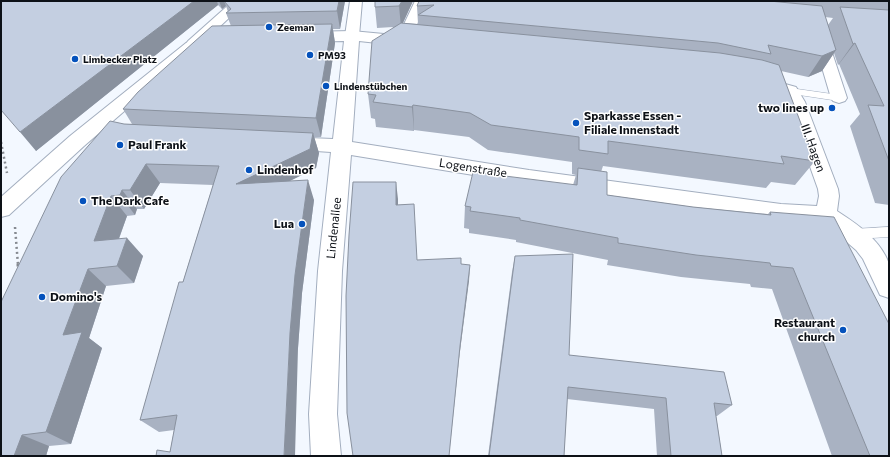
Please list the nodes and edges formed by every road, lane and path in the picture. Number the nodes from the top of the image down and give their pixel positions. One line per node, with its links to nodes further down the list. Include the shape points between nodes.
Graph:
1 (241, 1): 9 (street)
2 (356, 1): 5 (street, Lindenallee)
3 (421, 1): 8 (street)
4 (816, 22): 12 (street)
5 (352, 36): 6 (street); 8 (street); 17 (street, Lindenallee)
6 (291, 37)
7 (223, 38): 9 (street, via 209,38)
8 (411, 42)
9 (193, 44): 13 (street)
10 (744, 78): 11 (street)
11 (790, 91): 12 (lane); 20 (street, III. Hagen, via 810,136 828,189)
12 (839, 98)
13 (119, 106): 14 (street, via 110,122 110,127); 19 (street)
14 (117, 132)
15 (1, 142): 18 (path)
16 (270, 142): 17 (street, Logenstraße, via 322,144)
17 (342, 148): 20 (street, Logenstraße, via 781,212); 26 (street, Lindenallee, via 326,334 323,414)
18 (8, 177)
19 (1, 209)
20 (826, 215): 23 (street)
21 (14, 224): 24 (path)
22 (889, 232): 23 (lane)
23 (854, 234): 25 (street, via 871,252)
24 (18, 274)
25 (889, 288)
26 (326, 456)

